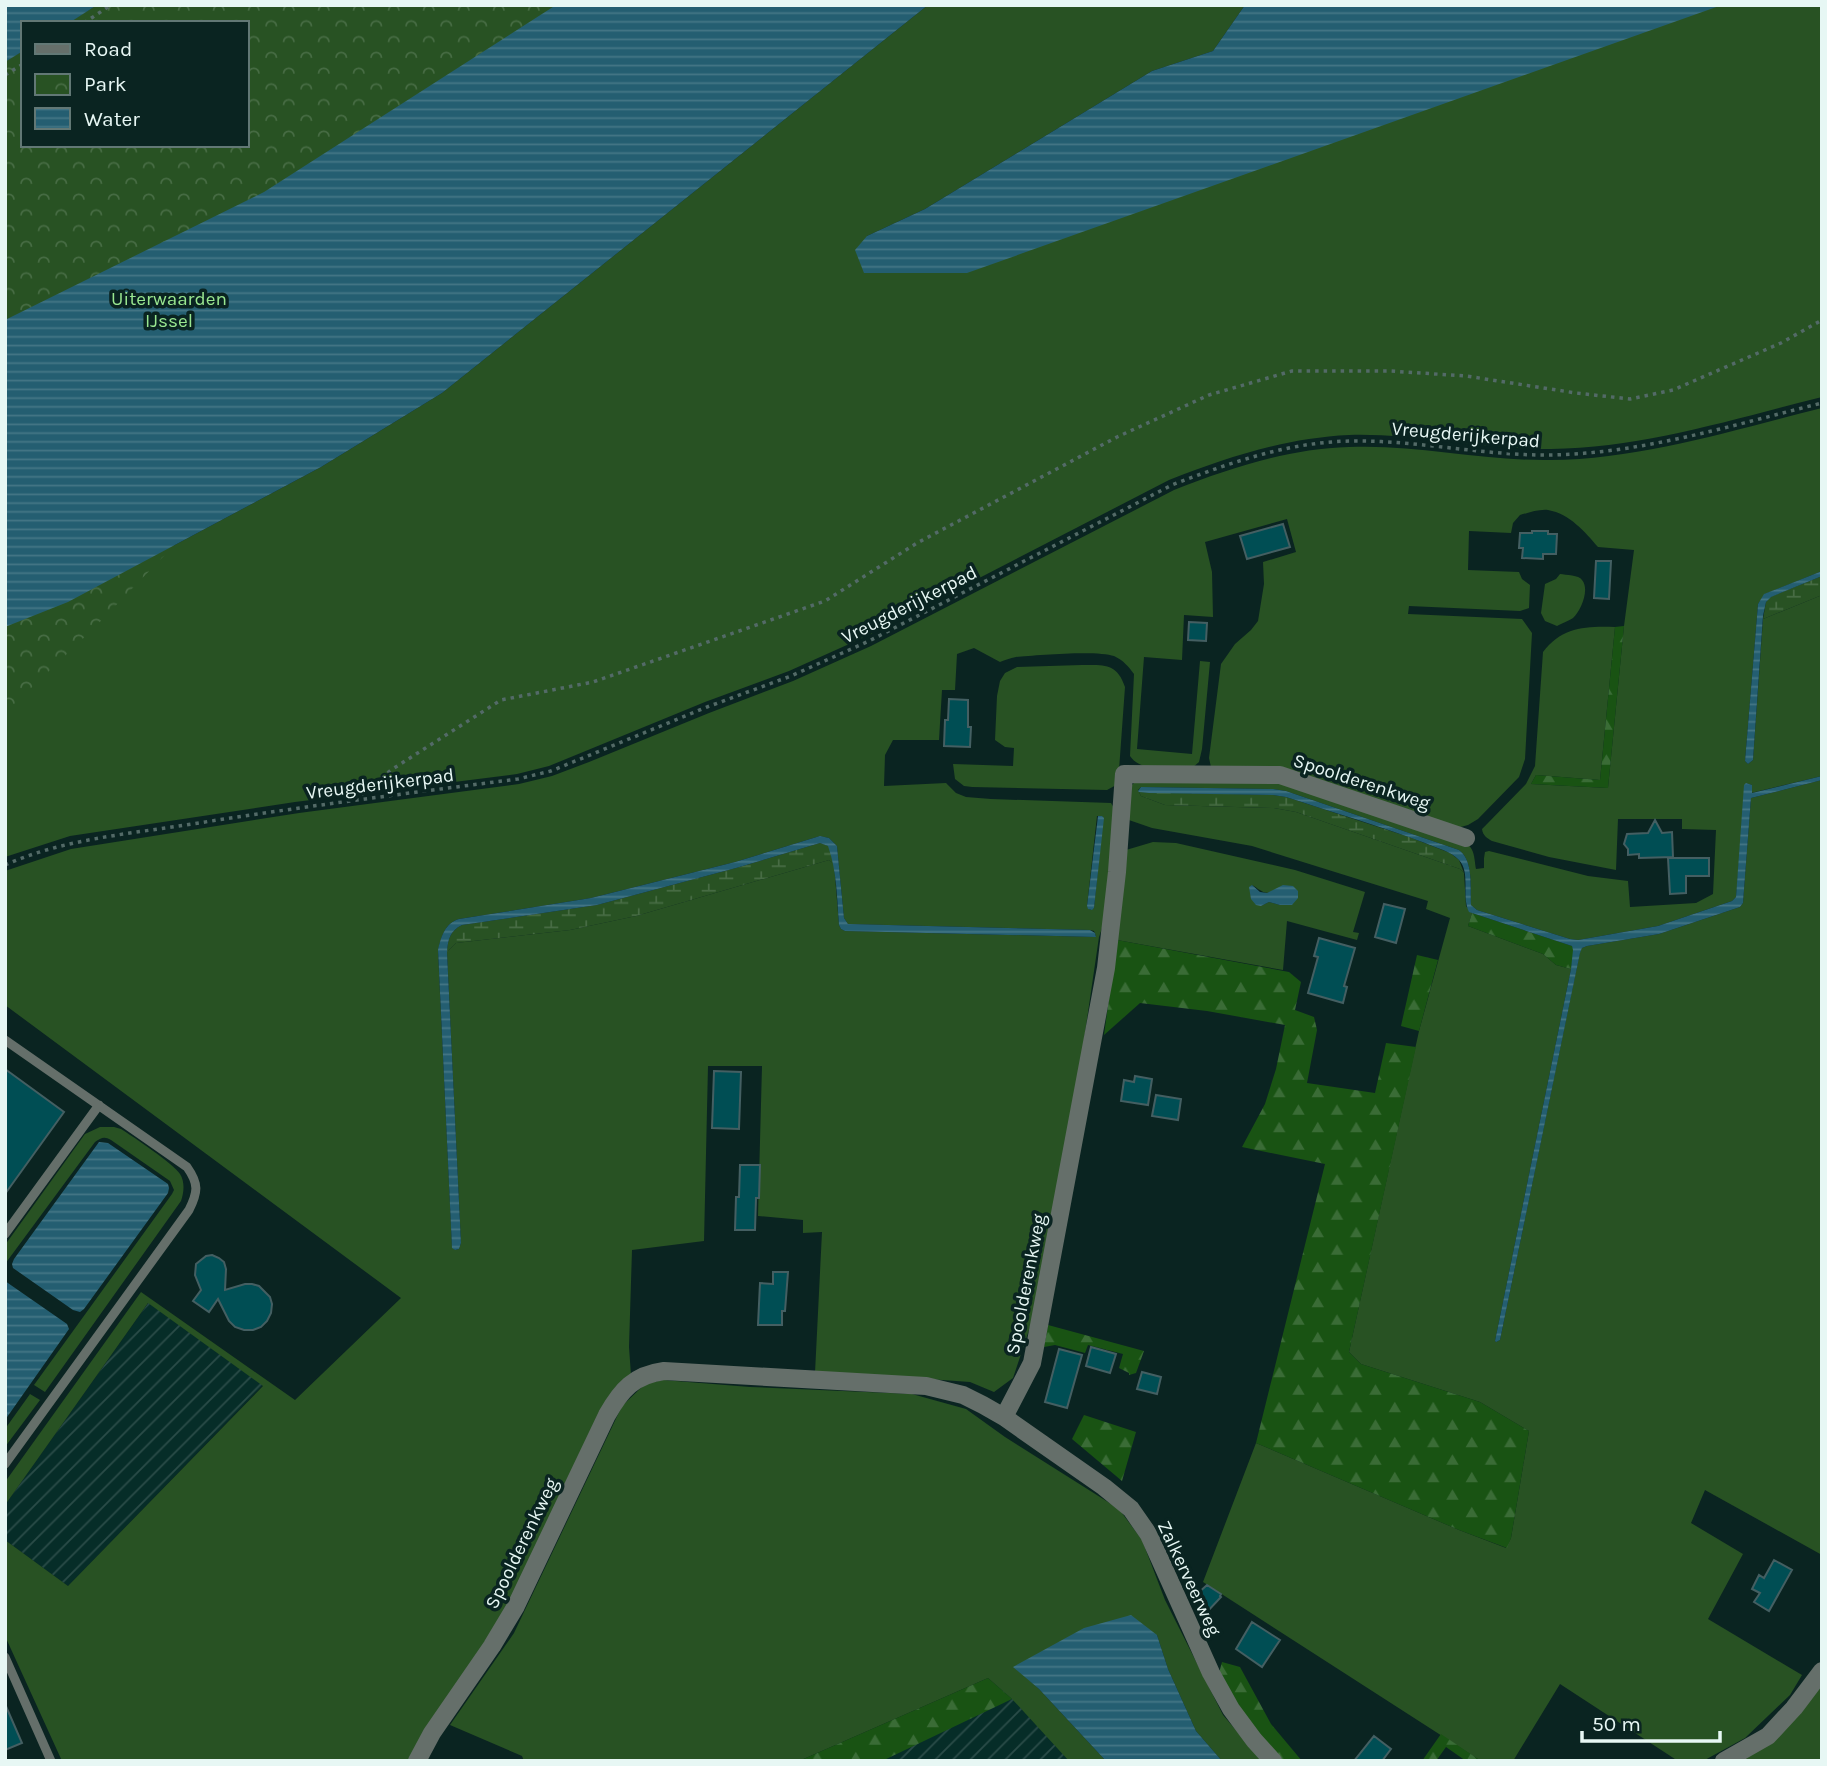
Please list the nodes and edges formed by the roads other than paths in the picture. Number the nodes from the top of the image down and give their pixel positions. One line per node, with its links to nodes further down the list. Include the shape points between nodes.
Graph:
1 (1466, 838): 5 (street, Spoolderenkweg, via 1280,775 1124,774 1107,968 1032,1363)
2 (5, 1040): 3 (lane)
3 (99, 1105): 4 (lane); 6 (lane, via 187,1167 195,1179 196,1197)
4 (5, 1234)
5 (1004, 1417): 10 (street, Spoolderenkweg, via 963,1395 926,1386 664,1371 640,1377 629,1384 607,1415 516,1605); 11 (street, Zalkerveerweg, via 1131,1509 1149,1535 1231,1709)
6 (5, 1464)
7 (5, 1657): 9 (lane)
8 (1822, 1671): 12 (street, via 1768,1736)
9 (51, 1761)
10 (417, 1761)
11 (1273, 1761)
12 (1724, 1761)

